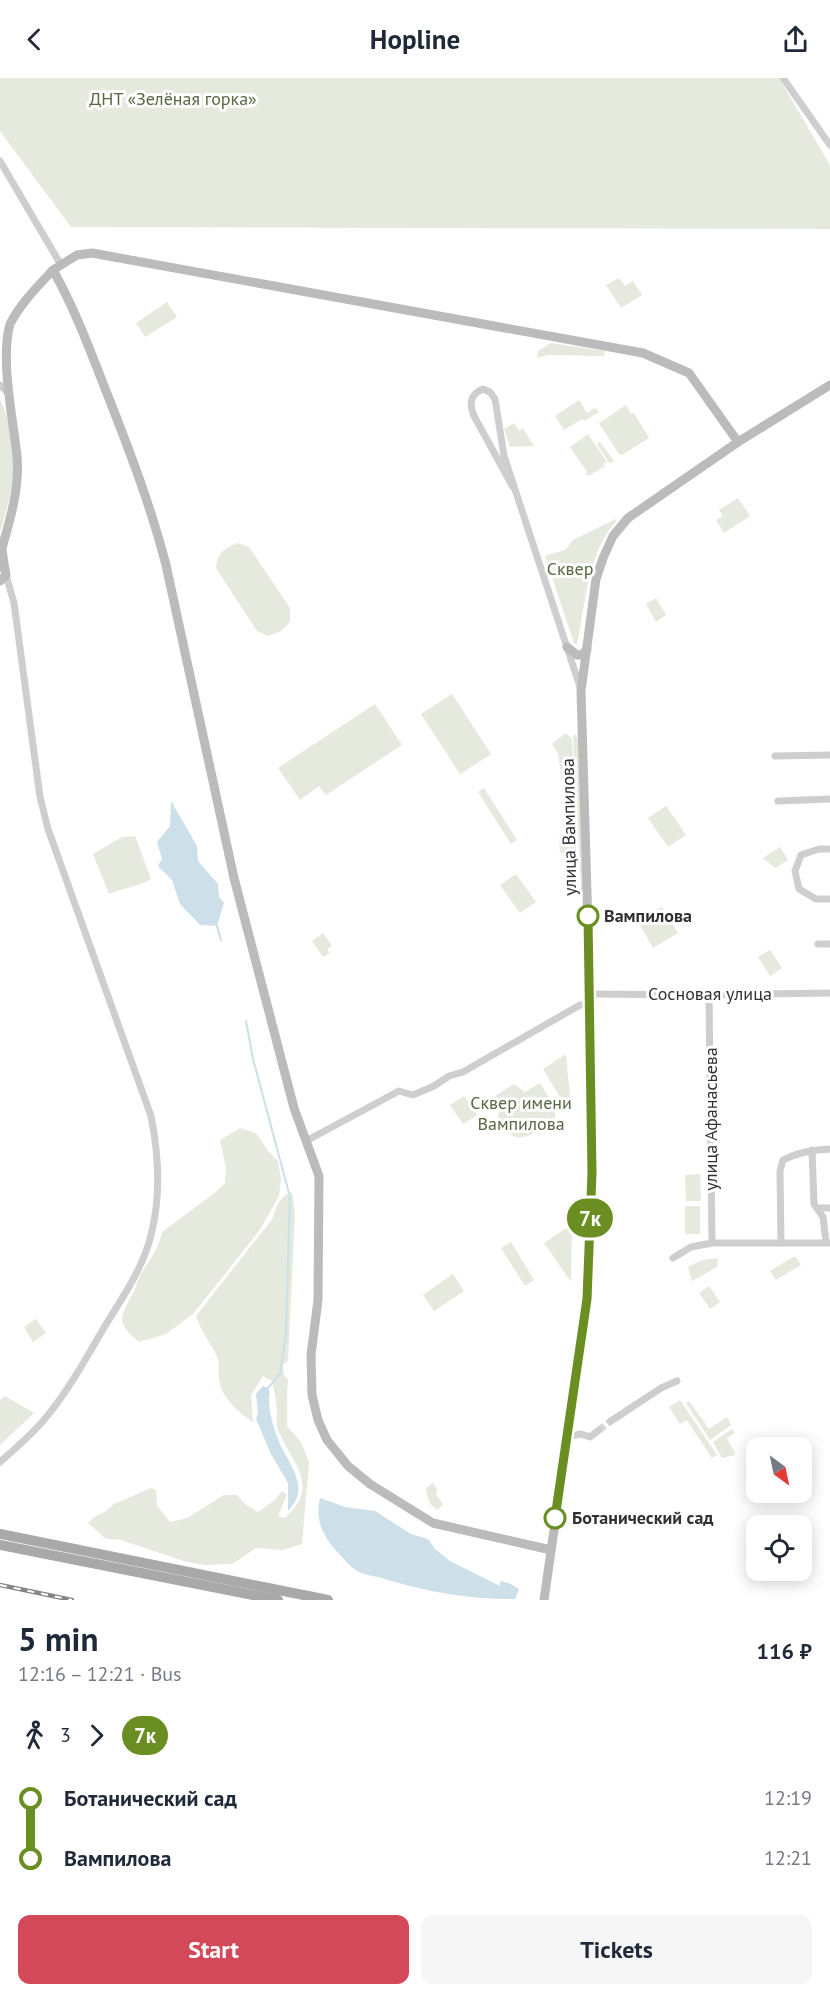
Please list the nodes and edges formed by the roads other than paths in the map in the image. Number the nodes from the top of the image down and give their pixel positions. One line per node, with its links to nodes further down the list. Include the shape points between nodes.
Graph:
1 (783, 78): 2 (street)
2 (830, 146)
3 (0, 161): 4 (street)
4 (57, 268): 6 (street, via 21,305 8,327); 7 (street, via 77,255 92,253 643,353 689,373); 25 (street, via 155,523 234,878)
5 (830, 385): 7 (street, улица Вампилова)
6 (3, 388): 9 (street, via 17,457 17,482)
7 (738, 442): 12 (street, улица Вампилова, via 648,502 613,536 596,579)
8 (513, 487): 8 (street, via 502,451 495,399 483,389 471,398 470,408); 11 (street)
9 (1, 551): 10 (street)
10 (2, 575): 38 (street, via 12,595 42,807 151,1116 157,1145 158,1185 151,1237 134,1276 45,1419)
11 (567, 647): 12 (street, via 577,655); 13 (street)
12 (587, 649): 13 (street, улица Вампилова)
13 (581, 691): 24 (street, улица Вампилова)
14 (830, 755): 15 (street)
15 (775, 756)
16 (830, 799): 17 (street)
17 (778, 801)
18 (830, 849): 19 (street, via 801,855 795,871 800,889 816,899)
19 (830, 899)
20 (818, 944): 21 (street)
21 (830, 944)
22 (830, 993): 23 (street, Сосновая улица)
23 (710, 995): 24 (street, Сосновая улица); 30 (street, улица Афанасьева)
24 (590, 999): 25 (street, via 463,1072 413,1095 399,1091); 37 (street, улица Вампилова, via 592,1173 587,1299)
25 (306, 1141): 41 (street, via 319,1176 320,1191 312,1395 327,1440 348,1466 370,1484 433,1523)
26 (830, 1149): 27 (street)
27 (812, 1150): 28 (street, via 814,1203); 31 (street, via 783,1160)
28 (818, 1208): 29 (street); 32 (street)
29 (830, 1208)
30 (712, 1243): 31 (street); 33 (street, via 692,1247)
31 (781, 1243): 32 (street)
32 (828, 1243)
33 (673, 1258)
34 (677, 1381): 35 (street)
35 (611, 1421)
36 (599, 1430): 37 (street, via 591,1438 581,1434)
37 (567, 1437): 41 (street, улица Вампилова)
38 (0, 1462)
39 (0, 1534): 43 (main road)
40 (0, 1545): 42 (main road)
41 (550, 1550): 44 (street, улица Вампилова)
42 (278, 1600)
43 (328, 1600)
44 (544, 1600)

